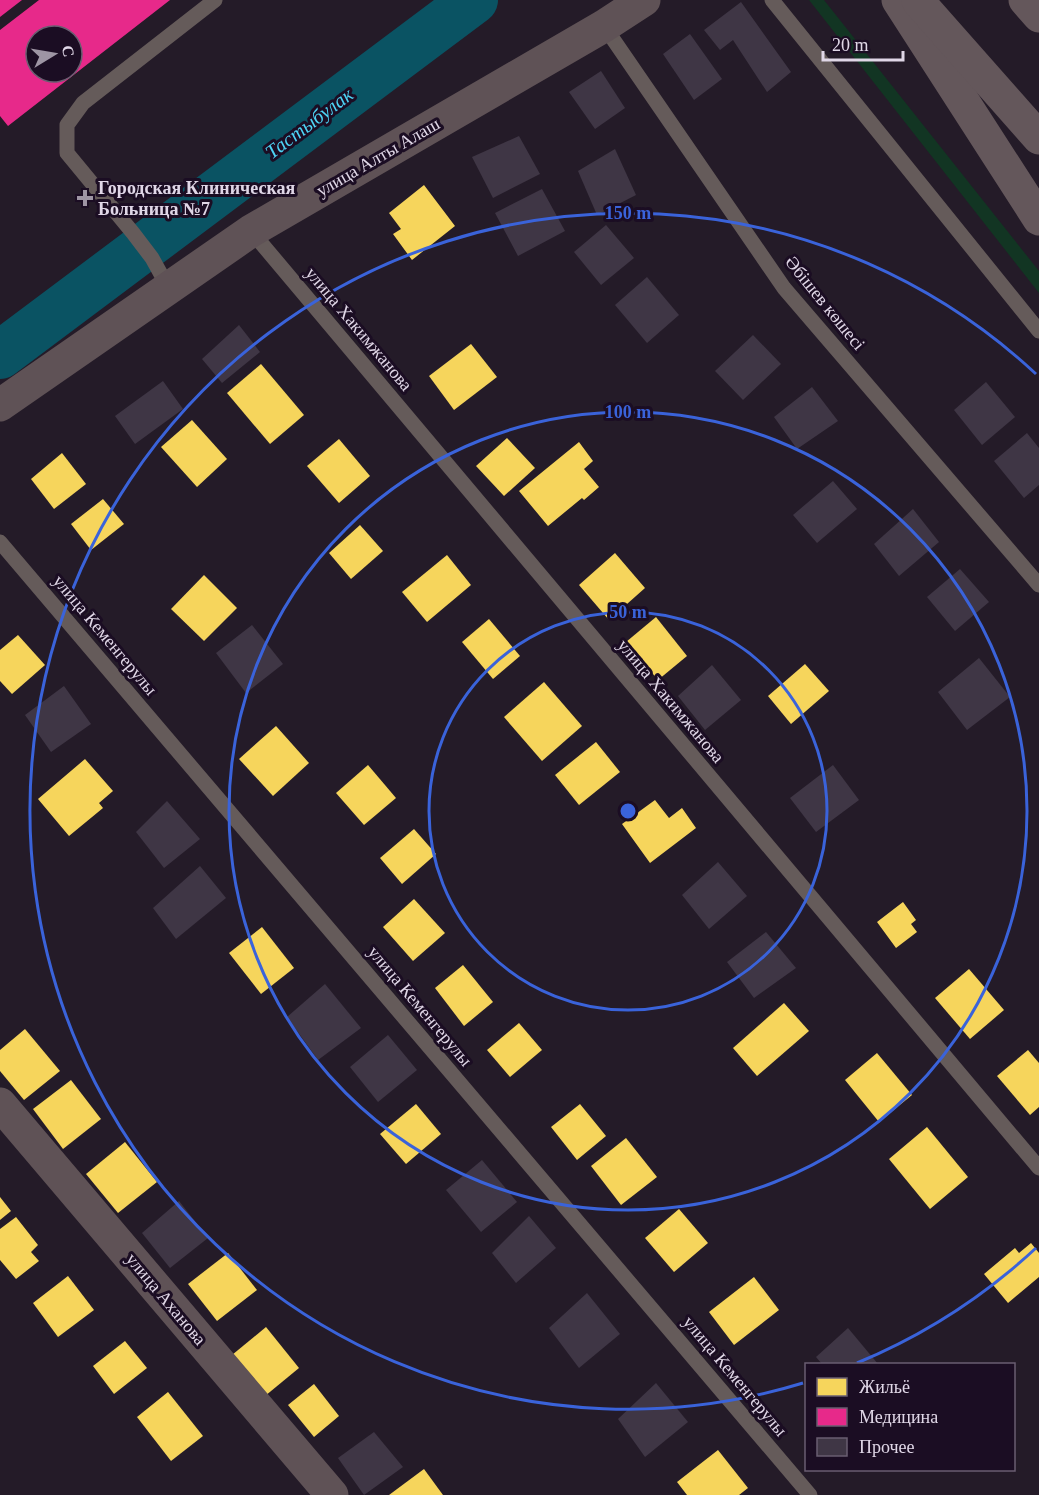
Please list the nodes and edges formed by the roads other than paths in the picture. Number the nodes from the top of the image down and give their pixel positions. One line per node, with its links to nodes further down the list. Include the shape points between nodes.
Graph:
1 (215, 0): 12 (lane, via 83,103 67,125 67,153 134,233)
2 (644, 0): 8 (street, улица Алты Алаш)
3 (772, 0): 13 (lane)
4 (898, 0): 10 (highway)
5 (917, 0): 9 (highway)
6 (1025, 0): 7 (highway)
7 (1039, 16)
8 (604, 26): 11 (street, улица Алты Алаш); 16 (lane, Әбішев көшесі, via 784,288)
9 (1039, 138)
10 (1039, 219)
11 (251, 231): 12 (street, улица Алты Алаш); 18 (lane, улица Хакимжанова)
12 (168, 287): 14 (street, улица Алты Алаш)
13 (1039, 331)
14 (0, 405)
15 (0, 542): 20 (lane, улица Кеменгерулы)
16 (1039, 585)
17 (0, 1104): 19 (street, улица Аханова)
18 (1039, 1168)
19 (332, 1495)
20 (810, 1495)

